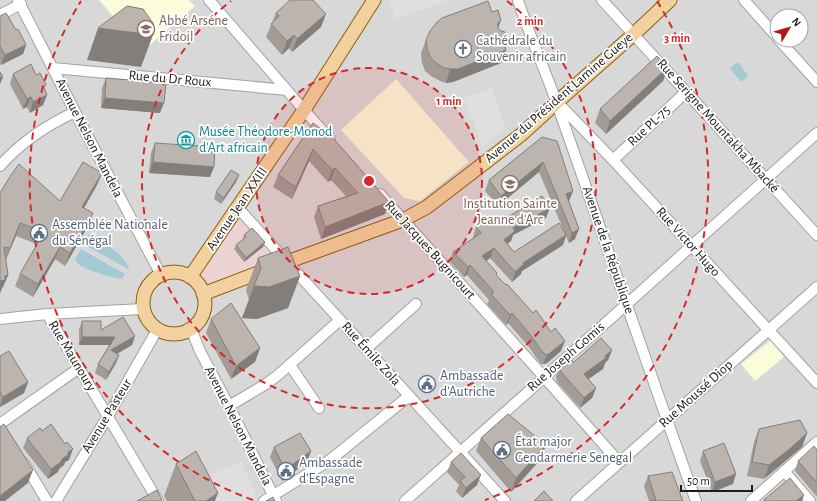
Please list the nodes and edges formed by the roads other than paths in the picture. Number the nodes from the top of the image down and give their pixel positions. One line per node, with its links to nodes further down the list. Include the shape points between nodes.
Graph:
1 (209, 0): 14 (street)
2 (374, 0): 17 (main road, Avenue Jean XXIII)
3 (518, 0): 16 (street, Avenue de la République)
4 (602, 0): 10 (street, Rue Serigne Mountakha Mbacké)
5 (670, 0): 10 (main road, Avenue du Président Lamine Gueye)
6 (744, 0): 9 (street)
7 (20, 2): 8 (street); 12 (street, Avenue Nelson Mandela)
8 (0, 15)
9 (769, 28)
10 (634, 34): 15 (street, Rue Serigne Mountakha Mbacké); 16 (main road, Avenue du Président Lamine Gueye)
11 (787, 48): 13 (street)
12 (53, 68): 14 (street, Rue du Dr Roux); 18 (street, Avenue Nelson Mandela)
13 (817, 82)
14 (287, 90): 17 (street)
15 (686, 92): 21 (street, Rue PL-75); 23 (street, Rue Serigne Mountakha Mbacké)
16 (557, 102): 21 (street, Rue Victor Hugo); 26 (main road, Avenue du Président Lamine Gueye, via 522,134 427,207); 35 (street, Avenue de la République)
17 (304, 110): 20 (street); 25 (main road, Avenue Jean XXIII)
18 (75, 112): 22 (street, via 25,142); 30 (street, Avenue Nelson Mandela)
19 (817, 133): 23 (street, Rue Joseph Gomis)
20 (335, 144)
21 (613, 160): 28 (street, Rue Victor Hugo)
22 (0, 166)
23 (765, 179): 27 (street, Rue Serigne Mountakha Mbacké); 28 (street, Rue Joseph Gomis)
24 (372, 185): 26 (street, Rue Jacques Bugnicourt)
25 (238, 208): 29 (street, Rue Émile Zola); 31 (main road, Avenue Jean XXIII)
26 (403, 220): 29 (main road, Avenue du Président Lamine Gueye); 46 (street, Rue Jacques Bugnicourt)
27 (817, 235)
28 (691, 245): 35 (street, Rue Joseph Gomis); 42 (street, Rue Victor Hugo)
29 (287, 262): 33 (main road, Avenue du Président Lamine Gueye); 39 (street, Rue Émile Zola)
30 (161, 275): 31 (main road, via 178,272); 36 (main road, via 146,289)
31 (190, 277): 33 (main road, via 198,284)
32 (817, 287): 42 (street, Rue Moussé Diop)
33 (203, 294): 40 (main road, via 205,302 202,317)
34 (416, 304): 43 (street)
35 (626, 304): 46 (street, Rue Joseph Gomis); 52 (street, Avenue de la République)
36 (143, 309): 37 (street); 41 (main road, via 148,321)
37 (47, 314): 38 (street); 45 (street, Rue Maunoury)
38 (0, 319)
39 (340, 320): 43 (street, Rue Émile Zola); 44 (street)
40 (191, 329): 41 (main road, via 175,335); 49 (street, Avenue Nelson Mandela)
41 (158, 330): 51 (street, Avenue Pasteur)
42 (769, 330): 47 (street, Rue Victor Hugo); 52 (street, Rue Moussé Diop)
43 (366, 349): 48 (street, Rue Émile Zola)
44 (290, 365): 49 (street, via 266,384); 50 (street)
45 (79, 368): 51 (street, Rue Maunoury); 53 (street)
46 (544, 376): 55 (street, Rue Joseph Gomis); 57 (street, Rue Jacques Bugnicourt)
47 (817, 383)
48 (409, 396): 55 (street, Rue Émile Zola); 59 (street, via 331,459)
49 (229, 406): 59 (street, Avenue Nelson Mandela)
50 (319, 408)
51 (108, 416): 61 (street, Avenue Pasteur); 62 (street, Rue Maunoury)
52 (667, 420): 57 (street, Rue Moussé Diop); 67 (street, Avenue de la République)
53 (1, 425)
54 (817, 442): 58 (street)
55 (460, 452): 64 (street, Rue Joseph Gomis); 65 (street, Rue Émile Zola)
56 (20, 456): 60 (street)
57 (620, 462): 66 (street, Rue Moussé Diop)
58 (784, 471): 68 (street); 69 (street)
59 (275, 498): 63 (street)
60 (47, 501)
61 (56, 501)
62 (158, 501)
63 (264, 501)
64 (405, 501)
65 (505, 501)
66 (576, 501)
67 (696, 501)
68 (751, 501)
69 (810, 501)

